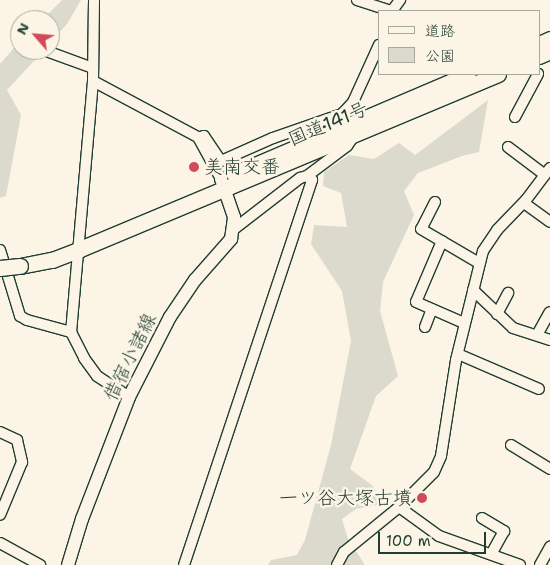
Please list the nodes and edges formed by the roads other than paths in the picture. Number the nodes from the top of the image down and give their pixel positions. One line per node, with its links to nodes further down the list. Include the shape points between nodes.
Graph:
1 (357, 0): 4 (street)
2 (400, 0): 5 (street)
3 (96, 2): 8 (street)
4 (388, 10)
5 (392, 10)
6 (378, 47): 15 (street, via 353,102 342,114 221,160 204,136)
7 (60, 56): 8 (street)
8 (93, 68): 12 (street)
9 (466, 75): 19 (highway, 国道141号)
10 (496, 75): 14 (highway, 国道141号)
11 (537, 75): 13 (street)
12 (93, 80): 15 (street); 25 (street)
13 (515, 117)
14 (355, 134): 18 (street, via 347,146); 19 (highway, 国道141号)
15 (198, 137): 19 (street)
16 (508, 148): 17 (street)
17 (547, 172): 21 (street)
18 (307, 176): 23 (street); 53 (street, via 312,180)
19 (222, 184): 23 (main road, via 234,217); 25 (highway, 国道141号, via 102,234)
20 (435, 202): 24 (street, via 421,229)
21 (524, 203): 22 (street); 27 (street, via 489,241)
22 (550, 222)
23 (234, 229): 41 (main road, 借宿小諸線, via 231,239 195,280 170,317)
24 (442, 241): 27 (street); 31 (street, via 416,302)
25 (85, 247): 28 (highway, 国道141号, bridge, via 52,260); 36 (street)
26 (0, 250): 36 (street, via 20,316)
27 (479, 263): 29 (street)
28 (0, 268)
29 (473, 290): 33 (street); 34 (street)
30 (508, 293): 33 (street)
31 (432, 309): 34 (street); 35 (street)
32 (550, 312): 37 (street)
33 (497, 314): 37 (street, via 513,328)
34 (464, 323): 39 (street)
35 (425, 327)
36 (71, 332): 41 (street, via 97,376)
37 (537, 336): 38 (street)
38 (550, 340)
39 (458, 354): 40 (street); 45 (street, via 441,456 434,472)
40 (539, 389)
41 (130, 397): 52 (main road, 借宿小諸線, via 82,519)
42 (0, 432): 46 (street, via 17,440 22,462)
43 (511, 445): 44 (street)
44 (550, 469)
45 (399, 507): 50 (street, via 439,536); 54 (street, via 344,552)
46 (2, 509)
47 (482, 518): 50 (street, via 504,531)
48 (0, 543): 51 (street)
49 (550, 547): 56 (street)
50 (491, 554): 55 (street)
51 (40, 565)
52 (68, 565)
53 (184, 565)
54 (337, 565)
55 (520, 565)
56 (540, 565)

